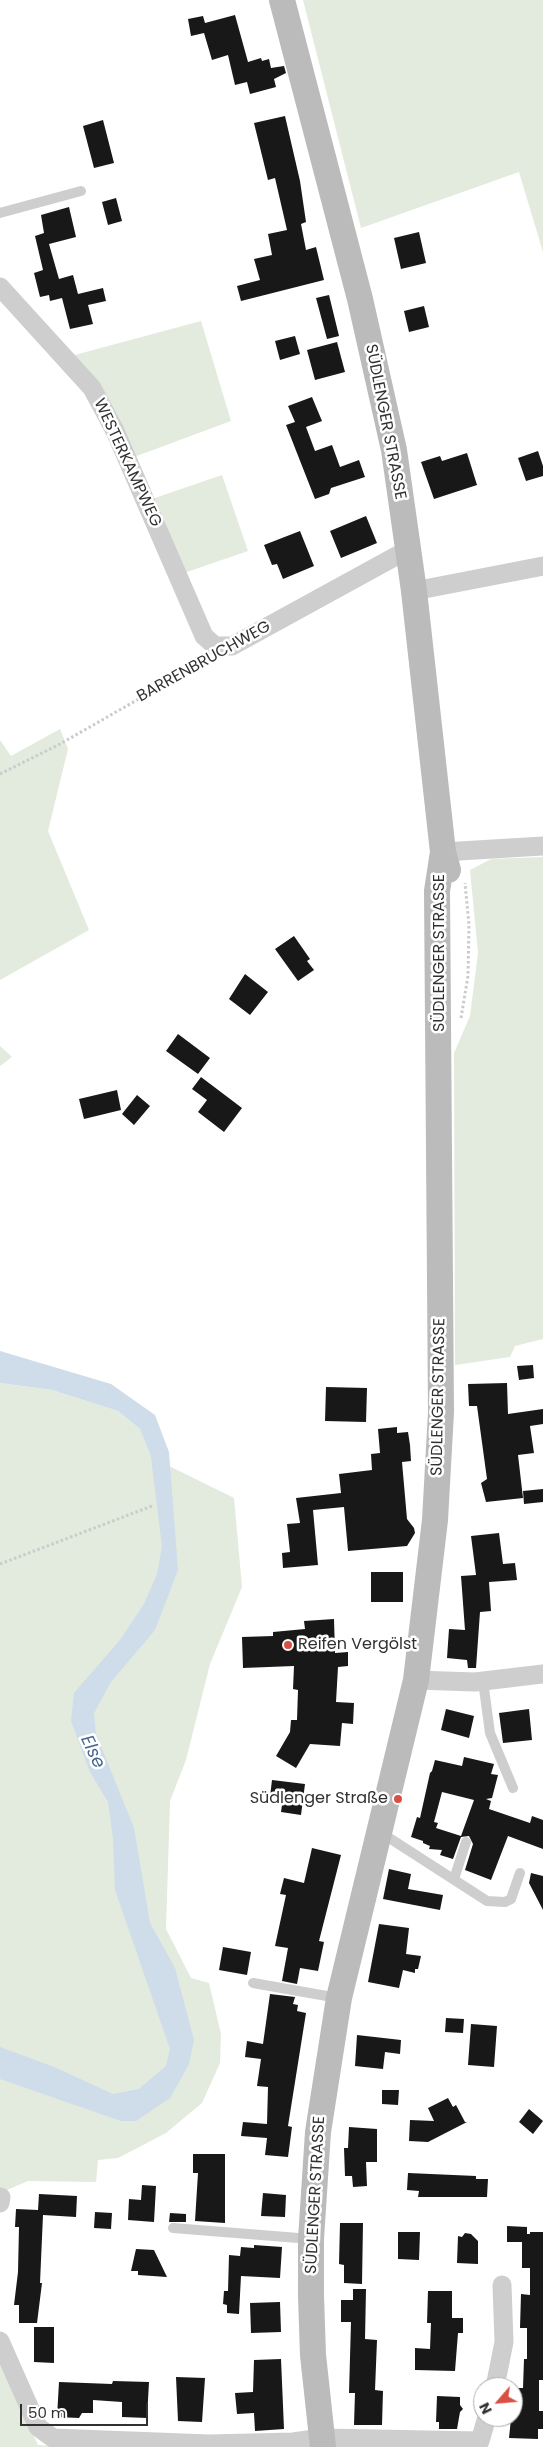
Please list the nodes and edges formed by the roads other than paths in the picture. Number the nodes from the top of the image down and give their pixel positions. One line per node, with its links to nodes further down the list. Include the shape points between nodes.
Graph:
1 (282, 0): 5 (main road, SÜDLENGER STRASSE, via 360,299 394,450)
2 (81, 191): 3 (lane)
3 (0, 213)
4 (0, 287): 8 (street, WESTERKAMPWEG, via 92,388 115,431 204,636 215,646)
5 (409, 553): 7 (main road, SÜDLENGER STRASSE); 8 (street, BARRENBRUCHWEG, via 398,554)
6 (543, 566): 7 (street)
7 (414, 591): 10 (main road, SÜDLENGER STRASSE)
8 (232, 646)
9 (543, 846): 10 (street)
10 (451, 852): 12 (main road, SÜDLENGER STRASSE, via 437,892 441,1412 435,1520)
11 (543, 1674): 13 (street)
12 (416, 1680): 13 (street); 15 (main road, SÜDLENGER STRASSE)
13 (483, 1681): 14 (lane, via 490,1733)
14 (513, 1788)
15 (380, 1831): 18 (lane); 20 (main road, SÜDLENGER STRASSE)
16 (466, 1842): 18 (lane)
17 (520, 1872): 18 (lane, via 511,1899 505,1902 487,1901)
18 (454, 1879)
19 (253, 1984): 20 (lane)
20 (339, 1998): 22 (main road, SÜDLENGER STRASSE, via 318,2132)
21 (173, 2228): 22 (lane)
22 (310, 2239): 27 (main road, SÜDLENGER STRASSE, via 314,2355)
23 (502, 2285): 25 (street, via 504,2342)
24 (0, 2342): 28 (street, via 38,2427 53,2438)
25 (497, 2377)
26 (484, 2427): 27 (street, via 480,2441)
27 (322, 2443): 29 (street)
28 (110, 2444): 29 (street)
29 (210, 2445)

